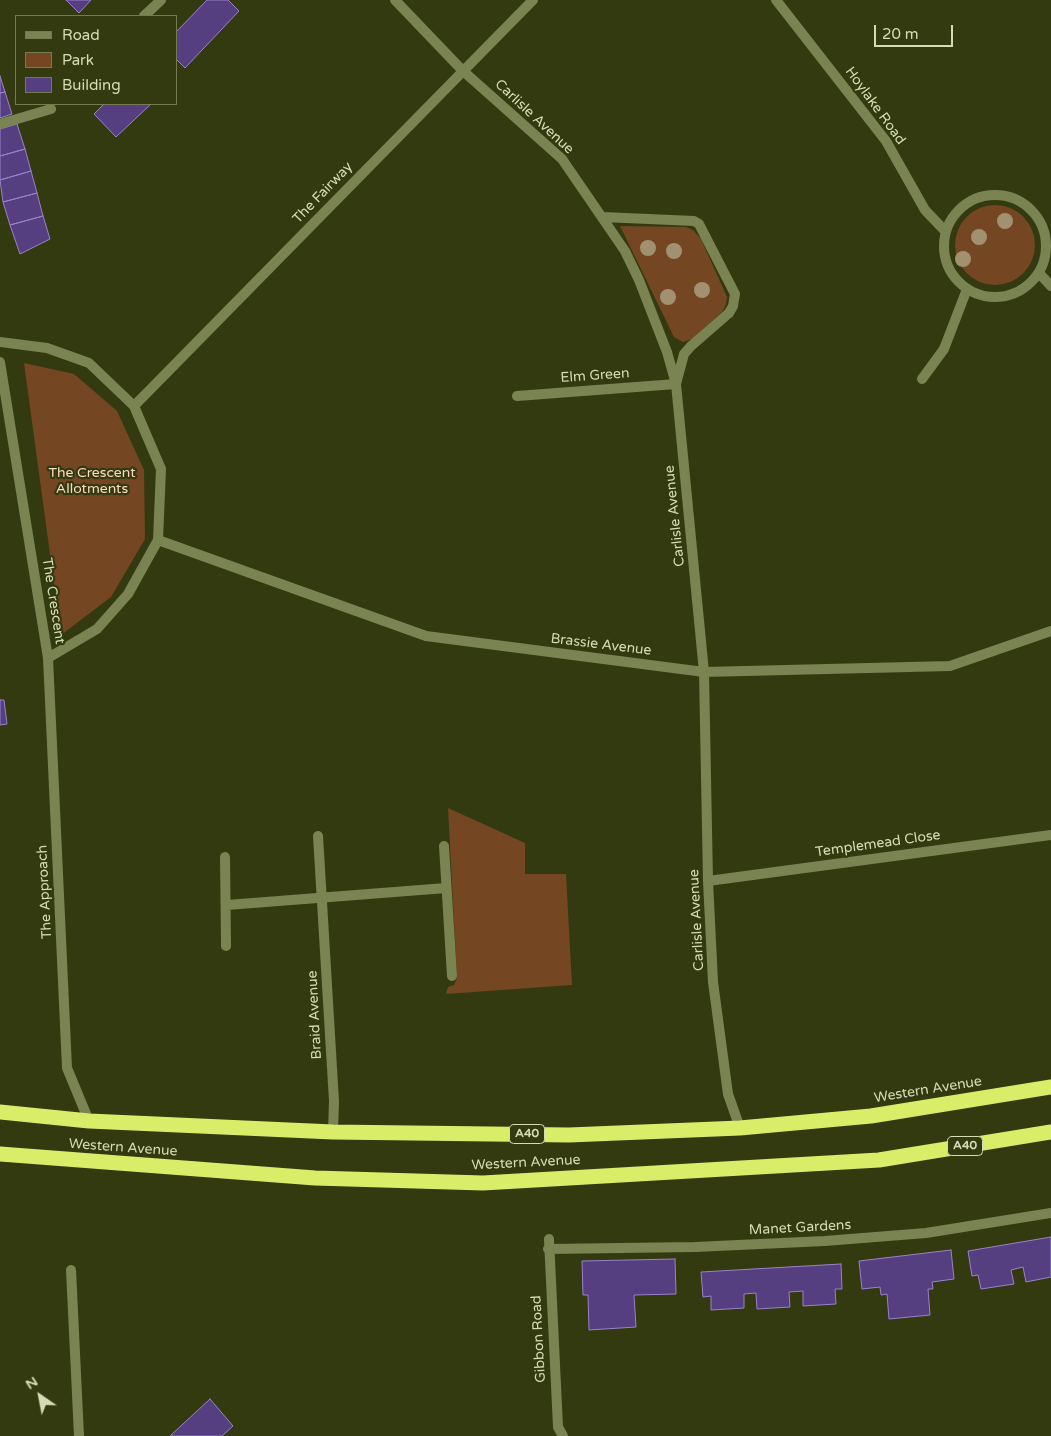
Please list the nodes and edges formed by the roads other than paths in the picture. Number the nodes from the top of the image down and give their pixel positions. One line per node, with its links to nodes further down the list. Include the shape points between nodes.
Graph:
1 (161, 0): 5 (street)
2 (395, 0): 6 (street, Carlisle Avenue)
3 (533, 0): 6 (street, The Fairway)
4 (776, 0): 10 (street, Hoylake Road, via 886,141 925,210)
5 (145, 15)
6 (462, 70): 9 (street, Carlisle Avenue, via 562,160); 19 (street, The Fairway)
7 (50, 109): 8 (street)
8 (0, 124)
9 (603, 217): 17 (street, Carlisle Avenue, via 639,280); 17 (street, via 694,221 703,229 735,294 729,313 684,354)
10 (946, 232): 11 (street, via 953,216 981,196 999,194 1016,198 1031,208 1044,230 1046,256); 13 (street, via 947,264)
11 (1039, 273): 12 (street); 13 (street, via 1014,294 998,297)
12 (1051, 286)
13 (967, 289): 16 (street, via 944,350)
14 (0, 342): 19 (street, The Crescent, via 47,348 89,363)
15 (0, 362): 22 (street, The Crescent)
16 (922, 380)
17 (676, 384): 18 (street, Elm Green); 23 (street, Carlisle Avenue)
18 (517, 396)
19 (134, 406): 20 (street, The Crescent, via 162,469)
20 (158, 540): 22 (street, The Crescent, via 128,594 97,629); 23 (street, Brassie Avenue, via 426,636)
21 (1051, 631): 23 (street, Brassie Avenue, via 950,666)
22 (48, 658): 36 (street, The Approach, via 68,1068)
23 (704, 672): 28 (street, Carlisle Avenue)
24 (1051, 835): 28 (street, Templemead Close)
25 (318, 836): 30 (street, Braid Avenue)
26 (444, 846): 29 (street)
27 (224, 857): 31 (street)
28 (708, 881): 37 (street, Carlisle Avenue, via 714,982 728,1094)
29 (446, 888): 30 (street); 33 (street)
30 (322, 896): 31 (street); 38 (street, Braid Avenue)
31 (226, 905): 32 (street)
32 (226, 946)
33 (452, 976)
34 (1051, 1087): 37 (highway, Western Avenue / A40, via 871,1116)
35 (0, 1112): 36 (highway, Western Avenue / A40)
36 (89, 1121): 38 (highway, Western Avenue / A40)
37 (740, 1128): 38 (highway, Western Avenue / A40, via 569,1135)
38 (334, 1132)
39 (1051, 1132): 40 (highway, Western Avenue / A40, via 879,1160 483,1183 316,1178)
40 (0, 1154)
41 (1051, 1213): 42 (street, Manet Gardens, via 926,1233 834,1240 695,1247)
42 (549, 1244): 45 (street, Gibbon Road, via 558,1428)
43 (71, 1270): 44 (street)
44 (79, 1436)
45 (563, 1436)

